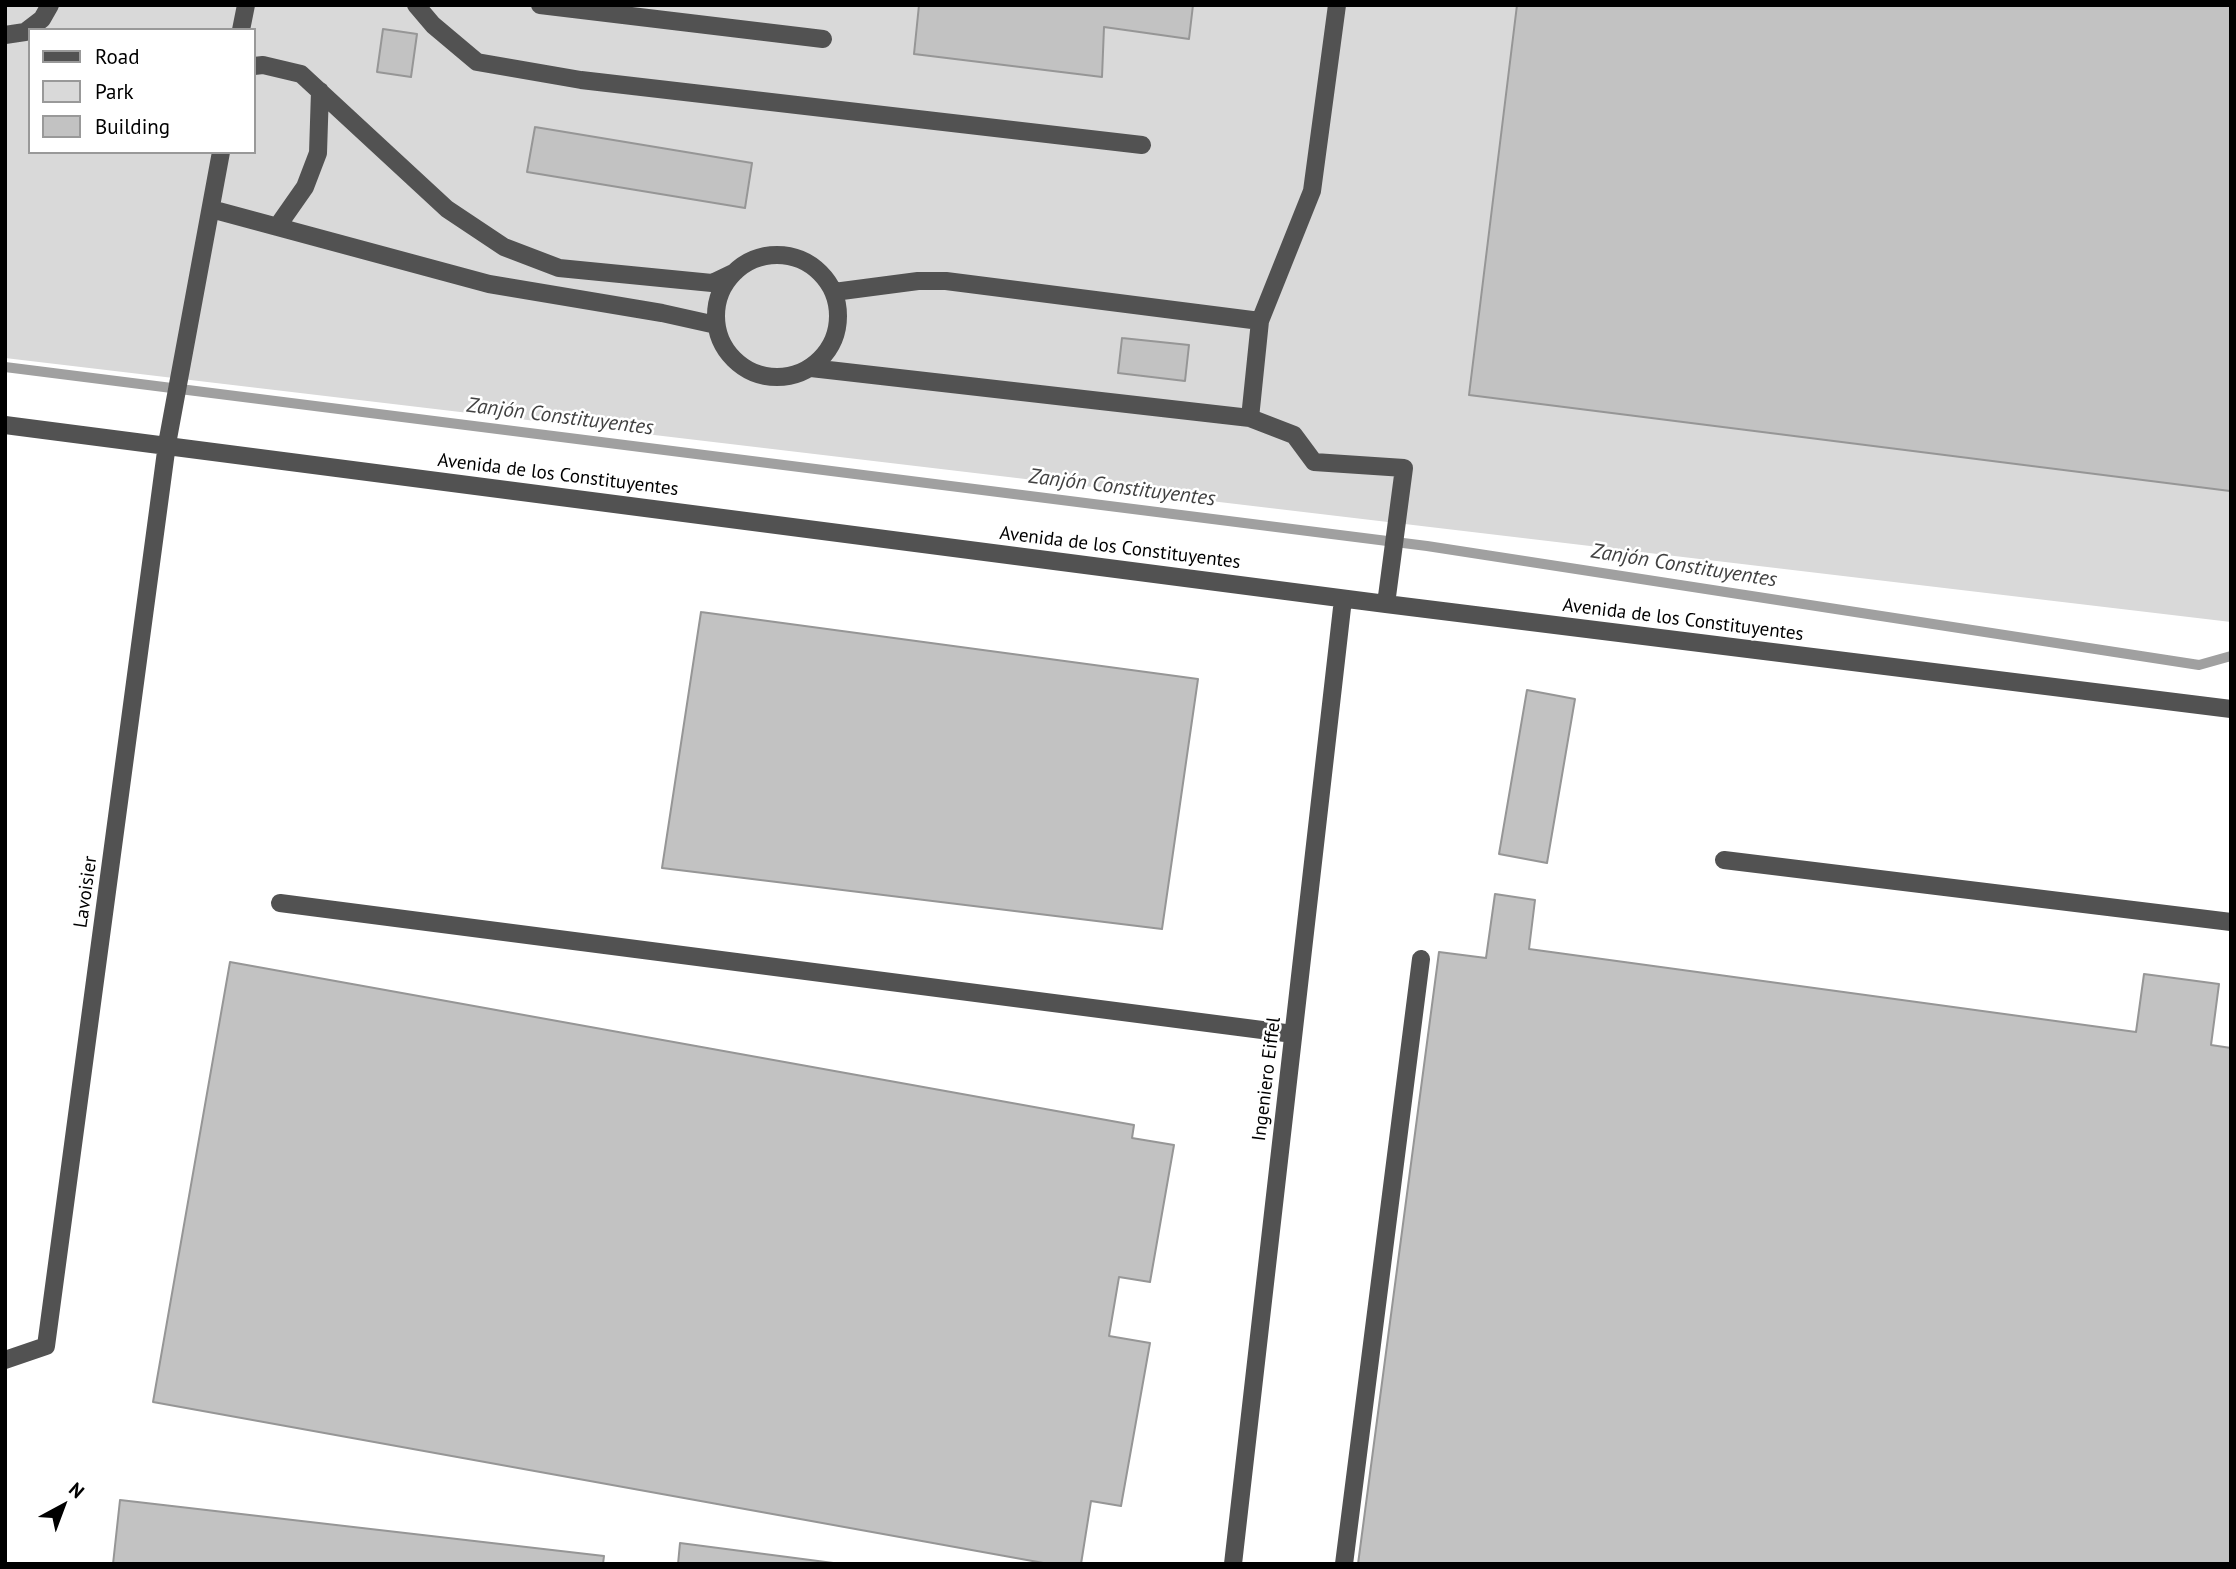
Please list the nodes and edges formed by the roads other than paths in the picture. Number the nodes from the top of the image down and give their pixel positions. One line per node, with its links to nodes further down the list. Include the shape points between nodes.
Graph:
1 (50, 5): 7 (street)
2 (261, 5): 6 (street)
3 (416, 5): 14 (street, via 477,62 581,80)
4 (540, 5): 11 (street)
5 (1337, 5): 20 (street, via 1312,191)
6 (245, 6): 8 (street)
7 (30, 28)
8 (241, 28)
9 (28, 30): 10 (street)
10 (5, 35)
11 (823, 39)
12 (256, 66): 13 (street, via 301,74)
13 (320, 91): 17 (street, via 318,153 305,187); 18 (street, via 447,209 504,247 559,268 712,283)
14 (1142, 145)
15 (221, 154): 16 (street, Lavoisier)
16 (211, 209): 17 (street); 25 (street, Lavoisier)
17 (277, 227): 21 (street, via 489,284)
18 (735, 272): 19 (street, via 763,256 784,254 805,261 822,274); 21 (street, via 718,298)
19 (834, 292): 20 (street, via 946,281); 22 (street, via 839,313 836,334 827,353)
20 (1260, 321): 23 (street)
21 (716, 325): 22 (street, via 732,359 750,372 770,378)
22 (811, 368): 23 (street)
23 (1250, 418): 27 (street, via 1294,435 1314,462 1404,468)
24 (5, 425): 25 (street, Avenida de los Constituyentes)
25 (167, 444): 26 (street, Avenida de los Constituyentes); 34 (street, Lavoisier, via 46,1346)
26 (1343, 599): 27 (street, Avenida de los Constituyentes); 33 (street, Ingeniero Eiffel)
27 (1386, 604): 28 (street, Avenida de los Constituyentes)
28 (2231, 709)
29 (1724, 860): 31 (street)
30 (280, 903): 33 (street)
31 (2231, 922)
32 (1421, 959): 36 (street)
33 (1293, 1034): 35 (street, Ingeniero Eiffel)
34 (5, 1360)
35 (1233, 1564)
36 (1344, 1564)

